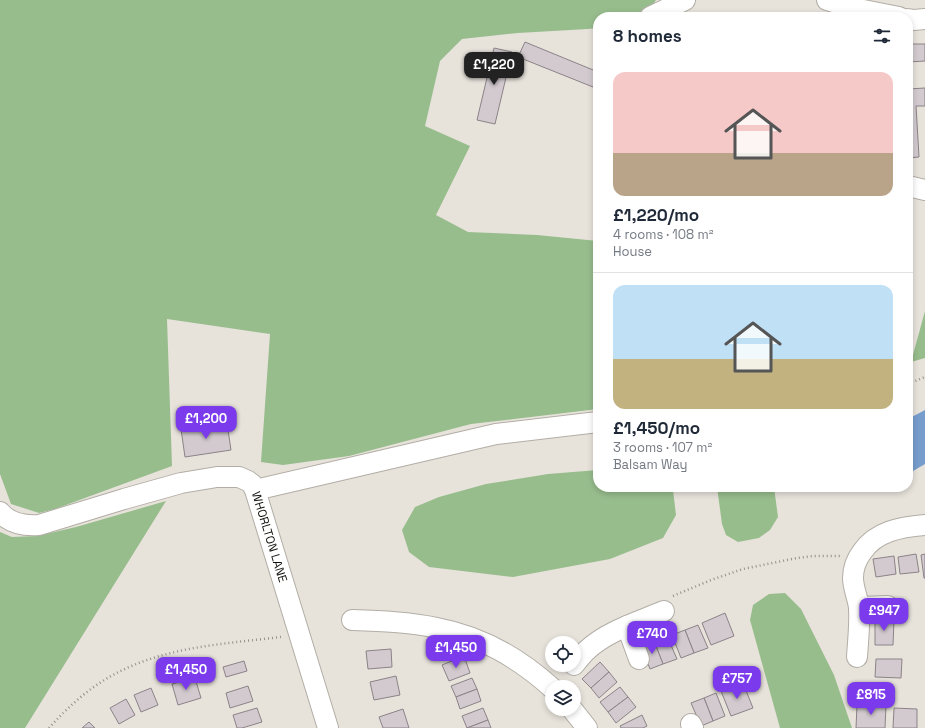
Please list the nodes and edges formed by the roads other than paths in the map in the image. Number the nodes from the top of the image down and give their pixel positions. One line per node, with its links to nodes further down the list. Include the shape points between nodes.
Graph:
1 (686, 0): 3 (street)
2 (827, 0): 4 (street)
3 (661, 12)
4 (850, 12)
5 (925, 19): 6 (street)
6 (913, 20)
7 (913, 187): 8 (street)
8 (925, 190)
9 (593, 423): 10 (street, via 496,434)
10 (255, 490): 11 (street, WHORLTON LANE, via 248,481 239,478 205,478 38,525 17,524); 25 (street, WHORLTON LANE)
11 (0, 512)
12 (925, 525): 14 (street, via 892,530 872,540 864,548 857,559 853,576)
13 (888, 606): 14 (street)
14 (859, 607): 19 (street)
15 (664, 611): 17 (street)
16 (352, 620): 23 (street, via 408,623 462,634 488,644)
17 (627, 626): 18 (street, via 598,642); 20 (street)
18 (581, 657)
19 (857, 657)
20 (639, 658)
21 (567, 672): 22 (street)
22 (560, 680)
23 (545, 681)
24 (578, 716): 26 (street)
25 (328, 728)
26 (587, 728)

